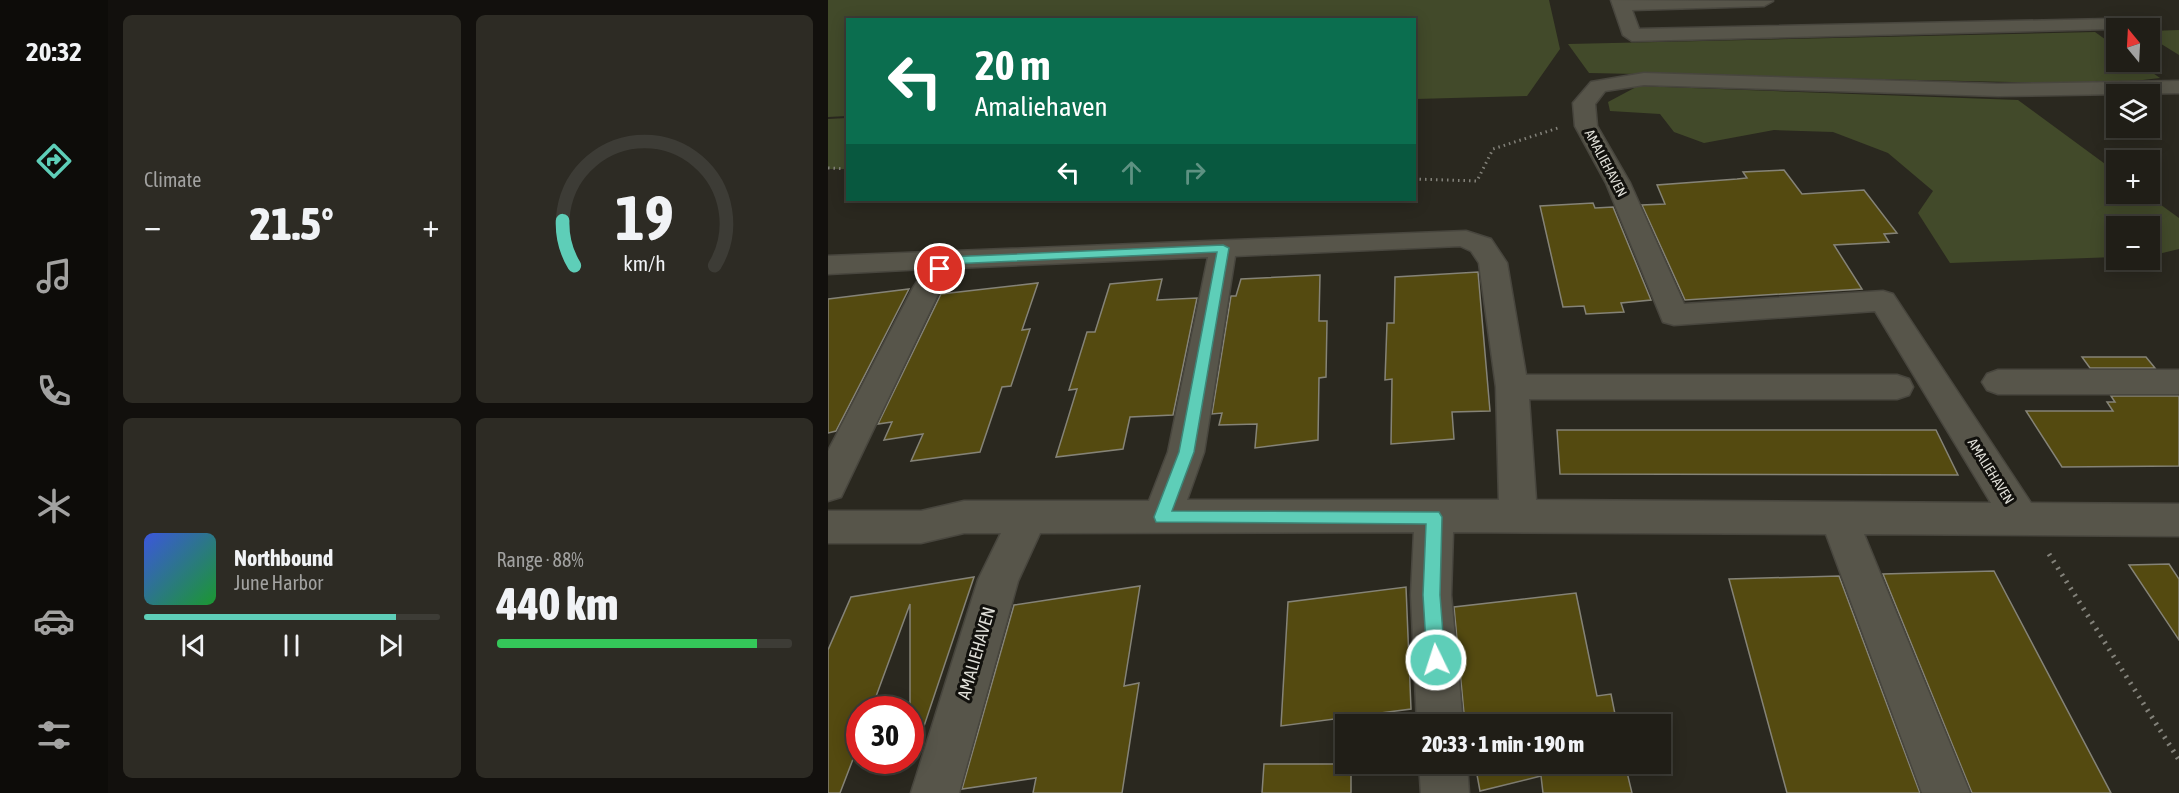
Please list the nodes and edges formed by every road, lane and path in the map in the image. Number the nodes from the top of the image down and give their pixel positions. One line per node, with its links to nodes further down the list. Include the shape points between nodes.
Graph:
1 (1763, 1): 2 (street); 4 (street)
2 (1621, 2): 4 (street, via 1632,35)
3 (2106, 24): 4 (street)
4 (1791, 33)
5 (2179, 87): 6 (street, AMALIEHAVEN, via 1998,90 1644,79 1598,86 1584,103)
6 (1586, 126): 9 (path, via 1552,128 1493,149 1477,181); 23 (street, AMALIEHAVEN, via 1618,183 1674,315 1883,301)
7 (828, 168): 8 (path)
8 (846, 169)
9 (1416, 179)
10 (1223, 248): 11 (street); 15 (street, via 1460,238 1478,242 1485,246 1493,262); 20 (street, via 1186,452)
11 (946, 260): 12 (street); 17 (street, via 927,288)
12 (828, 265)
13 (1998, 382): 14 (street)
14 (2179, 382)
15 (1512, 387): 16 (street); 18 (street)
16 (1897, 387)
17 (828, 486)
18 (1518, 516): 21 (street, AMALIEHAVEN); 22 (street, AMALIEHAVEN)
19 (1029, 517): 20 (street, AMALIEHAVEN); 25 (street, AMALIEHAVEN, via 964,517 921,527); 29 (street, AMALIEHAVEN, via 998,580)
20 (1162, 517): 21 (street, AMALIEHAVEN)
21 (1434, 517): 26 (street, via 1431,595)
22 (1839, 519): 23 (street, AMALIEHAVEN); 31 (street)
23 (2021, 519): 24 (street, AMALIEHAVEN); 27 (path, via 2040,540)
24 (2179, 520)
25 (828, 527)
26 (1439, 714)
27 (2179, 760)
28 (1444, 774): 30 (street)
29 (935, 793)
30 (1445, 793)
31 (1946, 793)

